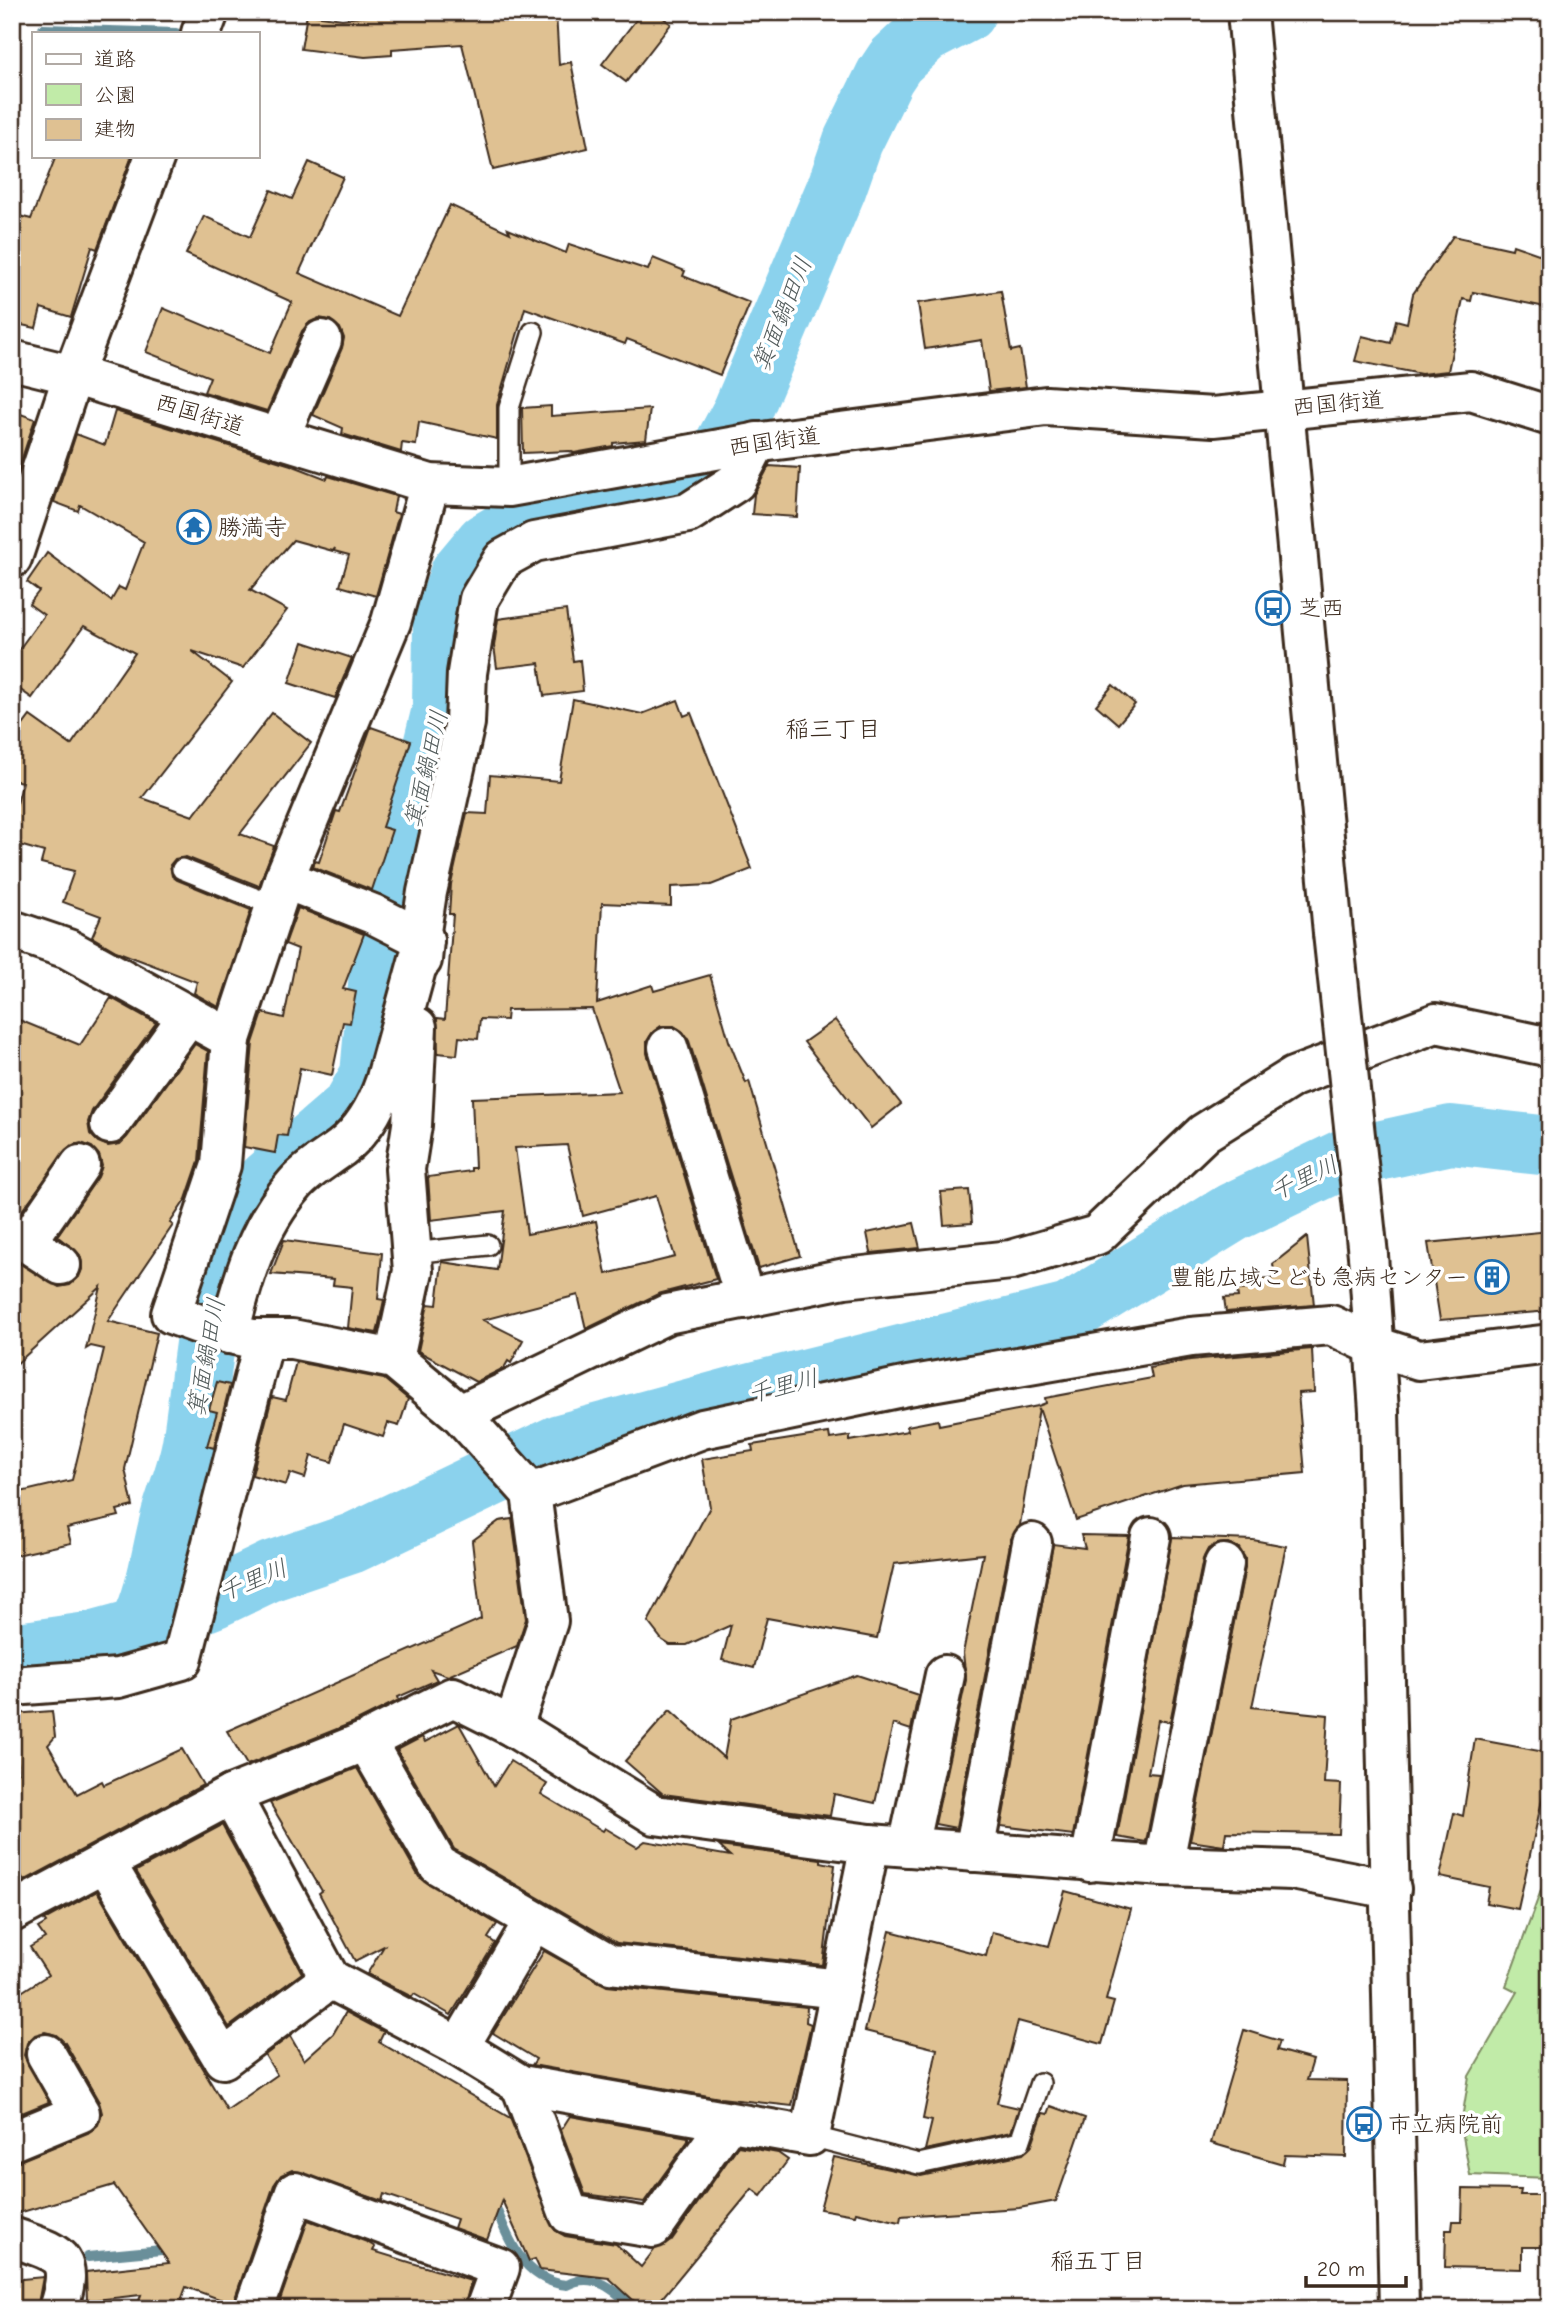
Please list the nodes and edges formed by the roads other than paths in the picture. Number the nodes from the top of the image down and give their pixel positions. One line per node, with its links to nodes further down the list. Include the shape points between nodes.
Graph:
1 (209, 12): 3 (street)
2 (1247, 12): 9 (street)
3 (201, 32)
4 (154, 158): 8 (street)
5 (533, 332): 14 (lane, via 509,408)
6 (322, 340): 11 (street)
7 (12, 360): 8 (street, 西国街道)
8 (73, 375): 11 (street, 西国街道); 15 (street)
9 (1284, 408): 10 (street, 西国街道, via 1471,391); 12 (street, 西国街道, via 1213,417 1046,406); 33 (street, bridge)
10 (1550, 416)
11 (279, 438): 13 (street, 西国街道)
12 (755, 443): 14 (street, 西国街道); 19 (street, via 736,482 688,513 534,542 503,559 479,599 467,673 465,723)
13 (430, 484): 14 (street, 西国街道); 17 (street, via 391,622)
14 (509, 487)
15 (12, 558)
16 (182, 869): 17 (lane)
17 (280, 892): 19 (street, via 373,914); 21 (street)
18 (12, 930): 20 (street, via 68,949)
19 (417, 936): 28 (street, via 412,1125 405,1169); 31 (street, via 377,1104 352,1138 295,1183 259,1234)
20 (188, 1016): 21 (street); 24 (street)
21 (231, 1039): 31 (street, via 221,1165 171,1314)
22 (668, 1047): 30 (street)
23 (1550, 1047): 30 (street, via 1436,1023 1293,1077 1204,1133 1097,1235 1011,1260 845,1278)
24 (110, 1125)
25 (80, 1165): 26 (street)
26 (20, 1238): 29 (street)
27 (488, 1245): 28 (lane)
28 (411, 1253): 34 (street, via 413,1271)
29 (61, 1265)
30 (745, 1298): 35 (street, via 667,1314)
31 (238, 1335): 34 (street, via 292,1339); 41 (street, via 209,1547 182,1660 118,1678)
32 (1550, 1344): 33 (street, via 1419,1360)
33 (1375, 1346): 36 (street, via 1331,1325 1204,1336 908,1386 702,1429); 51 (street)
34 (394, 1359): 35 (street)
35 (460, 1414): 36 (street)
36 (531, 1493): 42 (street, via 548,1621)
37 (1151, 1537): 49 (street)
38 (1032, 1543): 47 (street)
39 (1224, 1564): 50 (street)
40 (945, 1675): 46 (street)
41 (12, 1686)
42 (513, 1727): 43 (street, via 453,1697); 45 (street, via 654,1815)
43 (366, 1741): 44 (street); 53 (street, via 438,1865)
44 (231, 1795): 48 (street); 54 (street)
45 (870, 1844): 46 (street); 55 (street)
46 (908, 1847): 47 (street)
47 (974, 1852): 49 (street)
48 (105, 1862): 52 (street); 54 (street, via 223,2059)
49 (1090, 1862): 50 (street)
50 (1163, 1866): 51 (street, via 1292,1870)
51 (1391, 1889): 67 (street)
52 (12, 1912)
53 (533, 1922): 55 (street, via 610,1964); 56 (street)
54 (330, 1979): 56 (street)
55 (840, 1989): 61 (street)
56 (459, 2046): 59 (street)
57 (46, 2054): 62 (street, via 80,2113)
58 (1040, 2083): 61 (lane, via 1020,2142 919,2164)
59 (521, 2085): 60 (street); 60 (street, via 569,2214 653,2228)
60 (728, 2122): 61 (street)
61 (810, 2136)
62 (12, 2141)
63 (12, 2237): 64 (street, via 62,2259 65,2285)
64 (60, 2308)
65 (254, 2309): 66 (street, via 295,2192 500,2268)
66 (485, 2309)
67 (1399, 2309)

